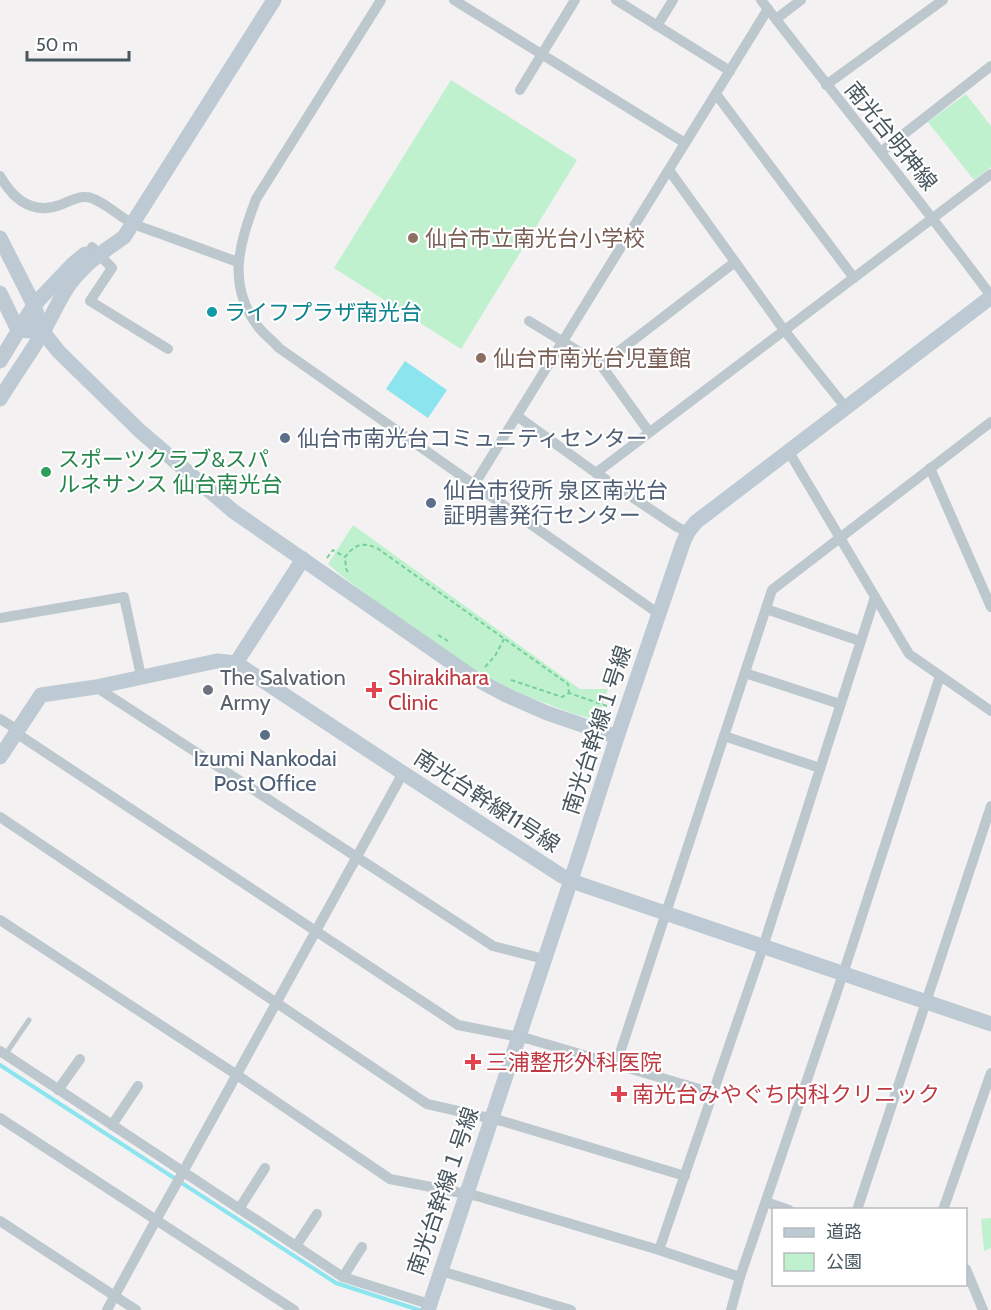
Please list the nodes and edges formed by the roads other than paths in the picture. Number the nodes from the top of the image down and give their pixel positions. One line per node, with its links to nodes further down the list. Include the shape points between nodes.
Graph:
1 (274, 0): 24 (street)
2 (381, 0): 27 (street, via 256,199)
3 (454, 0): 12 (street)
4 (575, 0): 12 (street)
5 (616, 0): 11 (street)
6 (673, 0): 11 (street)
7 (801, 0): 10 (street)
8 (943, 0): 15 (street)
9 (764, 4): 10 (street, 南光台明神線); 14 (street)
10 (776, 19): 15 (street, 南光台明神線)
11 (657, 26): 14 (street)
12 (542, 55): 16 (street); 18 (street)
13 (991, 66): 19 (street)
14 (730, 70): 17 (street)
15 (826, 85): 19 (street, 南光台明神線)
16 (520, 90)
17 (716, 94): 18 (street); 29 (street)
18 (685, 143): 20 (street)
19 (881, 152): 23 (street, 南光台明神線)
20 (669, 170): 28 (street); 37 (street)
21 (991, 174): 23 (street)
22 (0, 176): 24 (street, via 16,198 27,204 58,206 86,197)
23 (932, 218): 29 (street); 31 (street, 南光台明神線)
24 (133, 223): 26 (street, via 124,237); 27 (street)
25 (0, 238): 32 (street)
26 (96, 251): 32 (street, via 73,264); 36 (street, via 63,294); 38 (street, via 112,268 90,301)
27 (238, 262): 49 (street, via 238,284 246,308 260,330 279,348)
28 (735, 262): 35 (street); 40 (street)
29 (854, 278): 35 (street)
30 (0, 293): 34 (street)
31 (991, 297): 42 (street, 南光台幹線１号線)
32 (34, 305): 34 (street); 36 (street)
33 (529, 321): 37 (street)
34 (18, 330): 36 (street); 39 (street)
35 (784, 330): 42 (street); 45 (street)
36 (43, 332): 41 (street); 52 (street, via 140,431 233,511)
37 (563, 342): 40 (street); 43 (street)
38 (168, 349)
39 (0, 361)
40 (601, 365): 45 (street)
41 (0, 399)
42 (846, 408): 46 (street, 南光台幹線１号線)
43 (517, 416): 48 (street); 49 (street)
44 (991, 422): 47 (street)
45 (649, 432): 48 (street)
46 (789, 452): 50 (street, 南光台幹線１号線); 51 (street)
47 (930, 468): 51 (street); 54 (street)
48 (596, 472): 50 (street)
49 (474, 485): 56 (street)
50 (688, 532): 56 (street, 南光台幹線１号線)
51 (840, 537): 53 (street); 55 (street, via 772,590)
52 (303, 559): 59 (street); 69 (street, via 474,678 546,713)
53 (875, 597): 58 (street); 62 (street, via 909,654)
54 (991, 608)
55 (766, 609): 58 (street); 60 (street)
56 (659, 614): 69 (street, 南光台幹線１号線)
57 (0, 618): 61 (street, via 124,597)
58 (860, 641): 64 (street)
59 (236, 663): 61 (street, via 217,661); 72 (street, 南光台幹線11号線)
60 (745, 673): 64 (street); 68 (street)
61 (141, 676): 63 (street)
62 (940, 676): 65 (street); 82 (street)
63 (96, 687): 67 (street, via 41,695); 75 (street)
64 (840, 704): 71 (street)
65 (989, 708)
66 (0, 718): 67 (street)
67 (17, 731): 70 (street); 79 (street)
68 (724, 736): 71 (street); 77 (street)
69 (617, 737): 76 (street, 南光台幹線１号線)
70 (0, 757)
71 (820, 768): 80 (street)
72 (403, 773): 75 (street); 76 (street, 南光台幹線11号線)
73 (991, 806): 83 (street)
74 (0, 817): 84 (street)
75 (356, 856): 79 (street); 81 (street, via 493,946)
76 (571, 880): 77 (street, 南光台幹線11号線); 81 (street, 南光台幹線１号線)
77 (666, 914): 80 (street, 南光台幹線11号線); 90 (street)
78 (0, 920): 92 (street)
79 (316, 930): 84 (street); 87 (street, via 458,1025)
80 (763, 947): 82 (street, 南光台幹線11号線); 95 (street)
81 (544, 959): 87 (street, 南光台幹線１号線)
82 (843, 974): 83 (street, 南光台幹線11号線); 103 (street)
83 (926, 1002): 86 (street, 南光台幹線11号線); 105 (street)
84 (276, 1003): 92 (street); 97 (street, via 428,1104)
85 (29, 1020): 88 (lane)
86 (991, 1024)
87 (518, 1037): 90 (street); 97 (street, 南光台幹線１号線)
88 (2, 1053): 94 (street)
89 (80, 1059): 94 (street)
90 (616, 1065): 95 (street)
91 (991, 1074): 106 (street)
92 (237, 1075): 101 (street); 102 (street, via 390,1179)
93 (138, 1086): 98 (street)
94 (58, 1090): 98 (street)
95 (713, 1093): 100 (street)
96 (0, 1118): 109 (street)
97 (492, 1118): 100 (street); 102 (street, 南光台幹線１号線)
98 (112, 1125): 101 (street)
99 (265, 1168): 107 (street)
100 (685, 1176): 113 (street)
101 (180, 1177): 107 (street); 109 (street)
102 (467, 1194): 113 (street); 114 (street, 南光台幹線１号線)
103 (766, 1202): 104 (street); 117 (street)
104 (786, 1208)
105 (857, 1208)
106 (944, 1208)
107 (239, 1209): 111 (street)
108 (316, 1214): 111 (street)
109 (156, 1220): 118 (street); 122 (street)
110 (0, 1221): 118 (street)
111 (296, 1246): 116 (street)
112 (362, 1247): 116 (street)
113 (659, 1250): 117 (street)
114 (441, 1271): 119 (street, 南光台幹線１号線); 123 (street)
115 (967, 1271): 125 (street)
116 (343, 1277): 119 (street)
117 (741, 1277): 124 (street)
118 (115, 1296): 120 (street); 121 (street)
119 (428, 1307)
120 (107, 1310)
121 (136, 1310)
122 (294, 1310)
123 (571, 1310)
124 (731, 1310)
125 (983, 1310)

